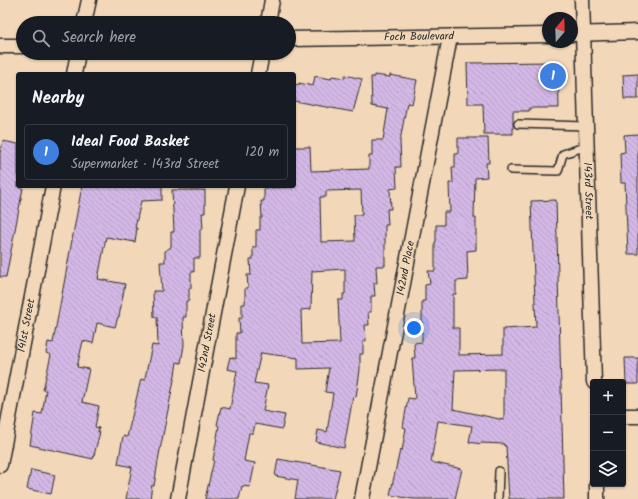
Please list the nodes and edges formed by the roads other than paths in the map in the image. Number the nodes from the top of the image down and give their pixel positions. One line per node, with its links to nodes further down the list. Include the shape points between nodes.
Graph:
1 (89, 0): 4 (street)
2 (272, 0): 5 (street)
3 (582, 0): 6 (street, 143rd Street)
4 (86, 16)
5 (269, 16)
6 (578, 27)
7 (638, 32): 9 (street)
8 (542, 34): 10 (street, Foch Boulevard)
9 (578, 34)
10 (450, 37): 11 (street, Foch Boulevard); 32 (street, 142nd Place)
11 (296, 39)
12 (578, 44): 20 (street, 143rd Street)
13 (0, 46): 14 (street)
14 (16, 46)
15 (77, 60): 17 (street)
16 (261, 60): 18 (street)
17 (74, 72)
18 (258, 72)
19 (518, 124): 20 (lane)
20 (586, 126): 21 (street, 143rd Street)
21 (586, 146): 22 (lane, via 563,154 558,170); 25 (street, 143rd Street)
22 (510, 170)
23 (53, 188): 28 (street, 141st Street)
24 (237, 188): 31 (street, 142nd Street)
25 (594, 379)
26 (626, 416): 27 (street)
27 (638, 416)
28 (0, 465)
29 (499, 471): 33 (lane)
30 (597, 487): 34 (street)
31 (178, 499)
32 (362, 499)
33 (498, 499)
34 (597, 499)

